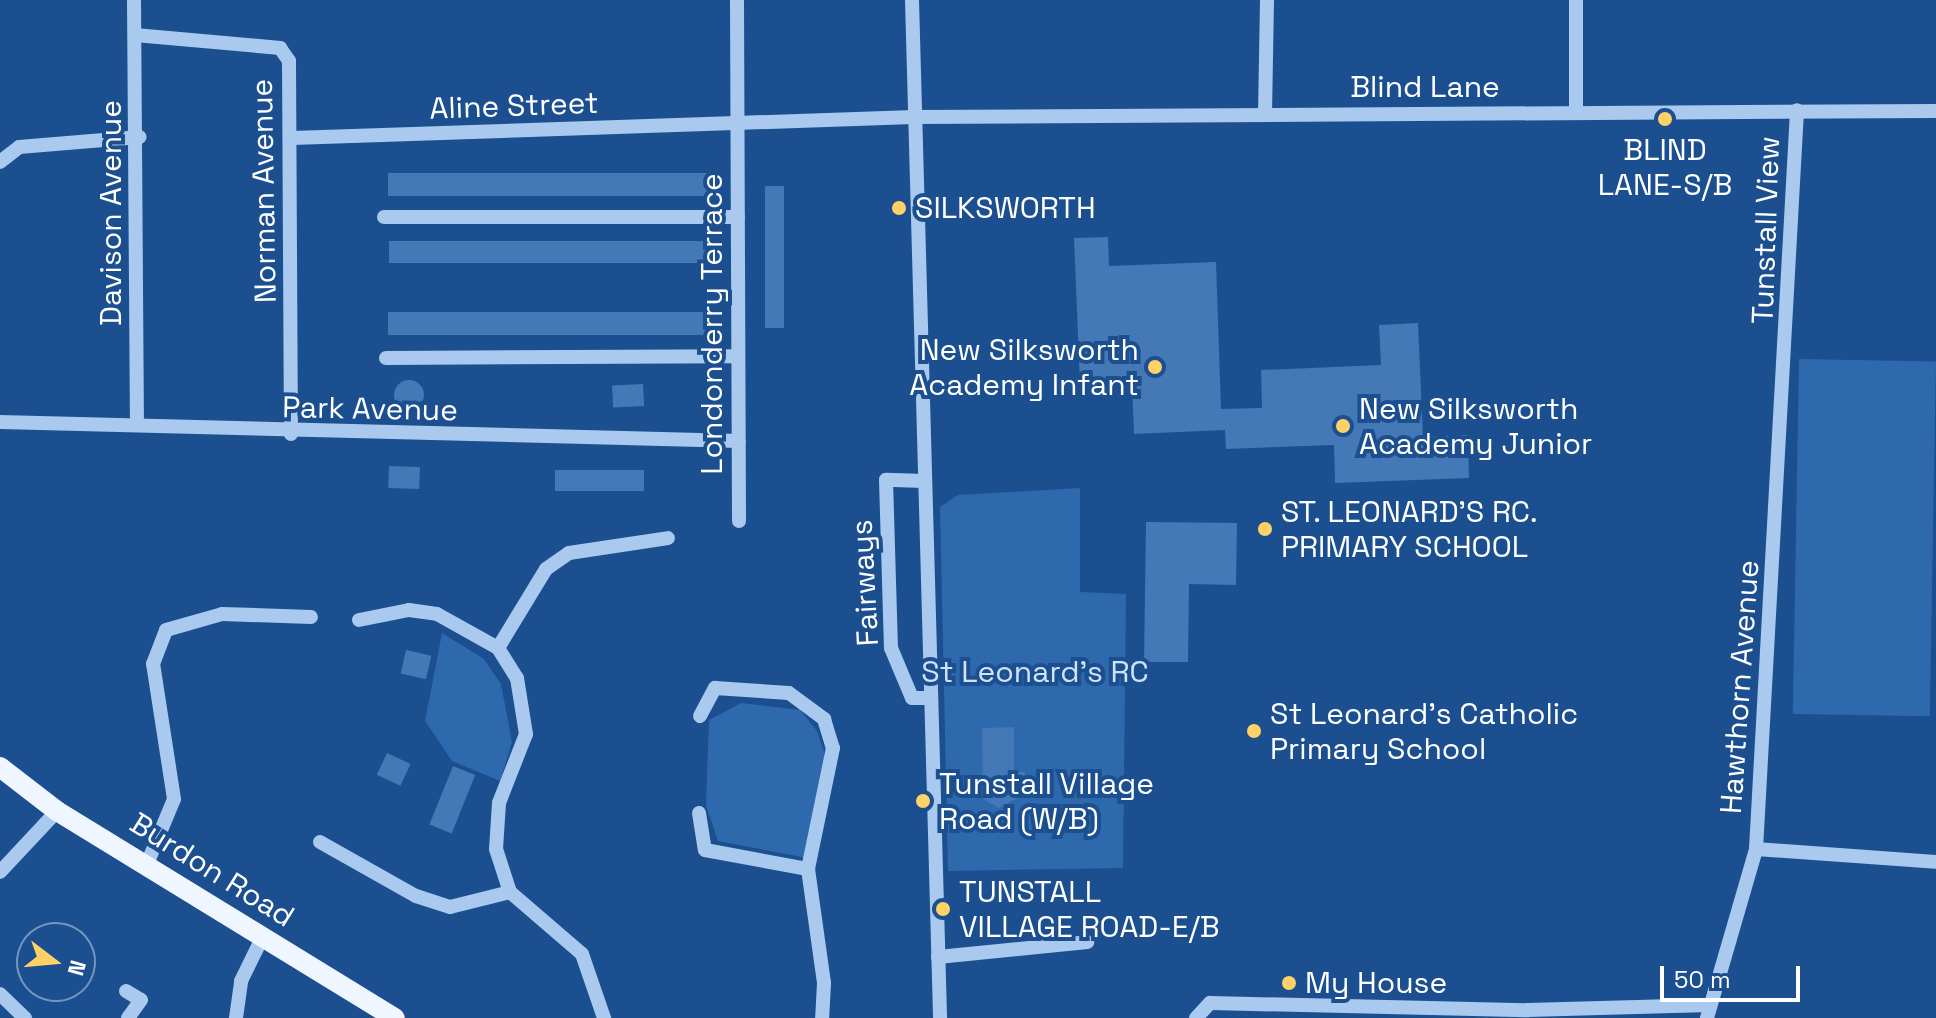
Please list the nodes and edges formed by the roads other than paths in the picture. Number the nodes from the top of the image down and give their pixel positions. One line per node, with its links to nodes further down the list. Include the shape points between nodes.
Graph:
1 (134, 0): 6 (street, Davison Avenue)
2 (737, 0): 12 (street, Londonderry Terrace)
3 (912, 0): 11 (street)
4 (1267, 0): 10 (street)
5 (1576, 0): 9 (street)
6 (135, 35): 13 (street, Davison Avenue); 14 (street, Norman Avenue, via 280,48 289,61)
7 (1797, 110): 8 (street, Blind Lane); 9 (street, Blind Lane); 18 (street, Tunstall View)
8 (1936, 111)
9 (1576, 112): 10 (street, Blind Lane)
10 (1265, 115): 11 (street, Blind Lane)
11 (914, 117): 12 (street, Aline Street); 25 (street)
12 (738, 126): 14 (street, Aline Street); 17 (street, Londonderry Terrace)
13 (140, 137): 15 (street, via 19,147); 22 (street, Davison Avenue)
14 (292, 138): 23 (street, Norman Avenue)
15 (0, 162)
16 (384, 217): 17 (street)
17 (738, 217): 19 (street, Londonderry Terrace)
18 (1787, 352): 37 (street, Hawthorn Avenue)
19 (738, 356): 20 (street); 24 (street, Londonderry Terrace)
20 (386, 358)
21 (0, 422): 22 (street, Park Avenue)
22 (137, 425): 23 (street, Park Avenue)
23 (291, 434): 24 (street, Park Avenue)
24 (739, 441): 26 (street, Londonderry Terrace)
25 (924, 481): 31 (street); 31 (street, Fairways, via 886,480 891,648 912,698)
26 (739, 521)
27 (668, 538): 30 (street, via 569,553 546,569)
28 (311, 617): 39 (street, via 222,614 166,630 153,664 174,799)
29 (359, 620): 30 (street, via 409,610 437,614)
30 (498, 648): 42 (street, via 517,678 525,724 499,803 496,849)
31 (931, 698): 45 (street)
32 (700, 716): 40 (street, via 715,688 789,693 824,719 833,748)
33 (0, 767): 34 (main road, Burdon Road)
34 (57, 811): 39 (main road, Burdon Road); 41 (street)
35 (699, 813): 40 (street, via 705,850)
36 (320, 842): 42 (street, via 416,896 450,907)
37 (1756, 849): 38 (street); 48 (street, Hawthorn Avenue)
38 (1936, 862)
39 (147, 864): 43 (main road, Burdon Road)
40 (808, 869): 55 (street, via 824,983)
41 (0, 872)
42 (510, 892): 54 (street, via 582,954)
43 (263, 936): 52 (street, via 241,981); 53 (main road, Burdon Road)
44 (1087, 942): 45 (street)
45 (938, 957): 56 (street)
46 (126, 991): 51 (street, via 141,1000)
47 (0, 994): 50 (street)
48 (1708, 1012): 49 (street)
49 (1527, 1014): 57 (street, via 1210,1003)
50 (25, 1018)
51 (128, 1018)
52 (236, 1018)
53 (395, 1018)
54 (604, 1018)
55 (822, 1018)
56 (940, 1018)
57 (1196, 1018)

